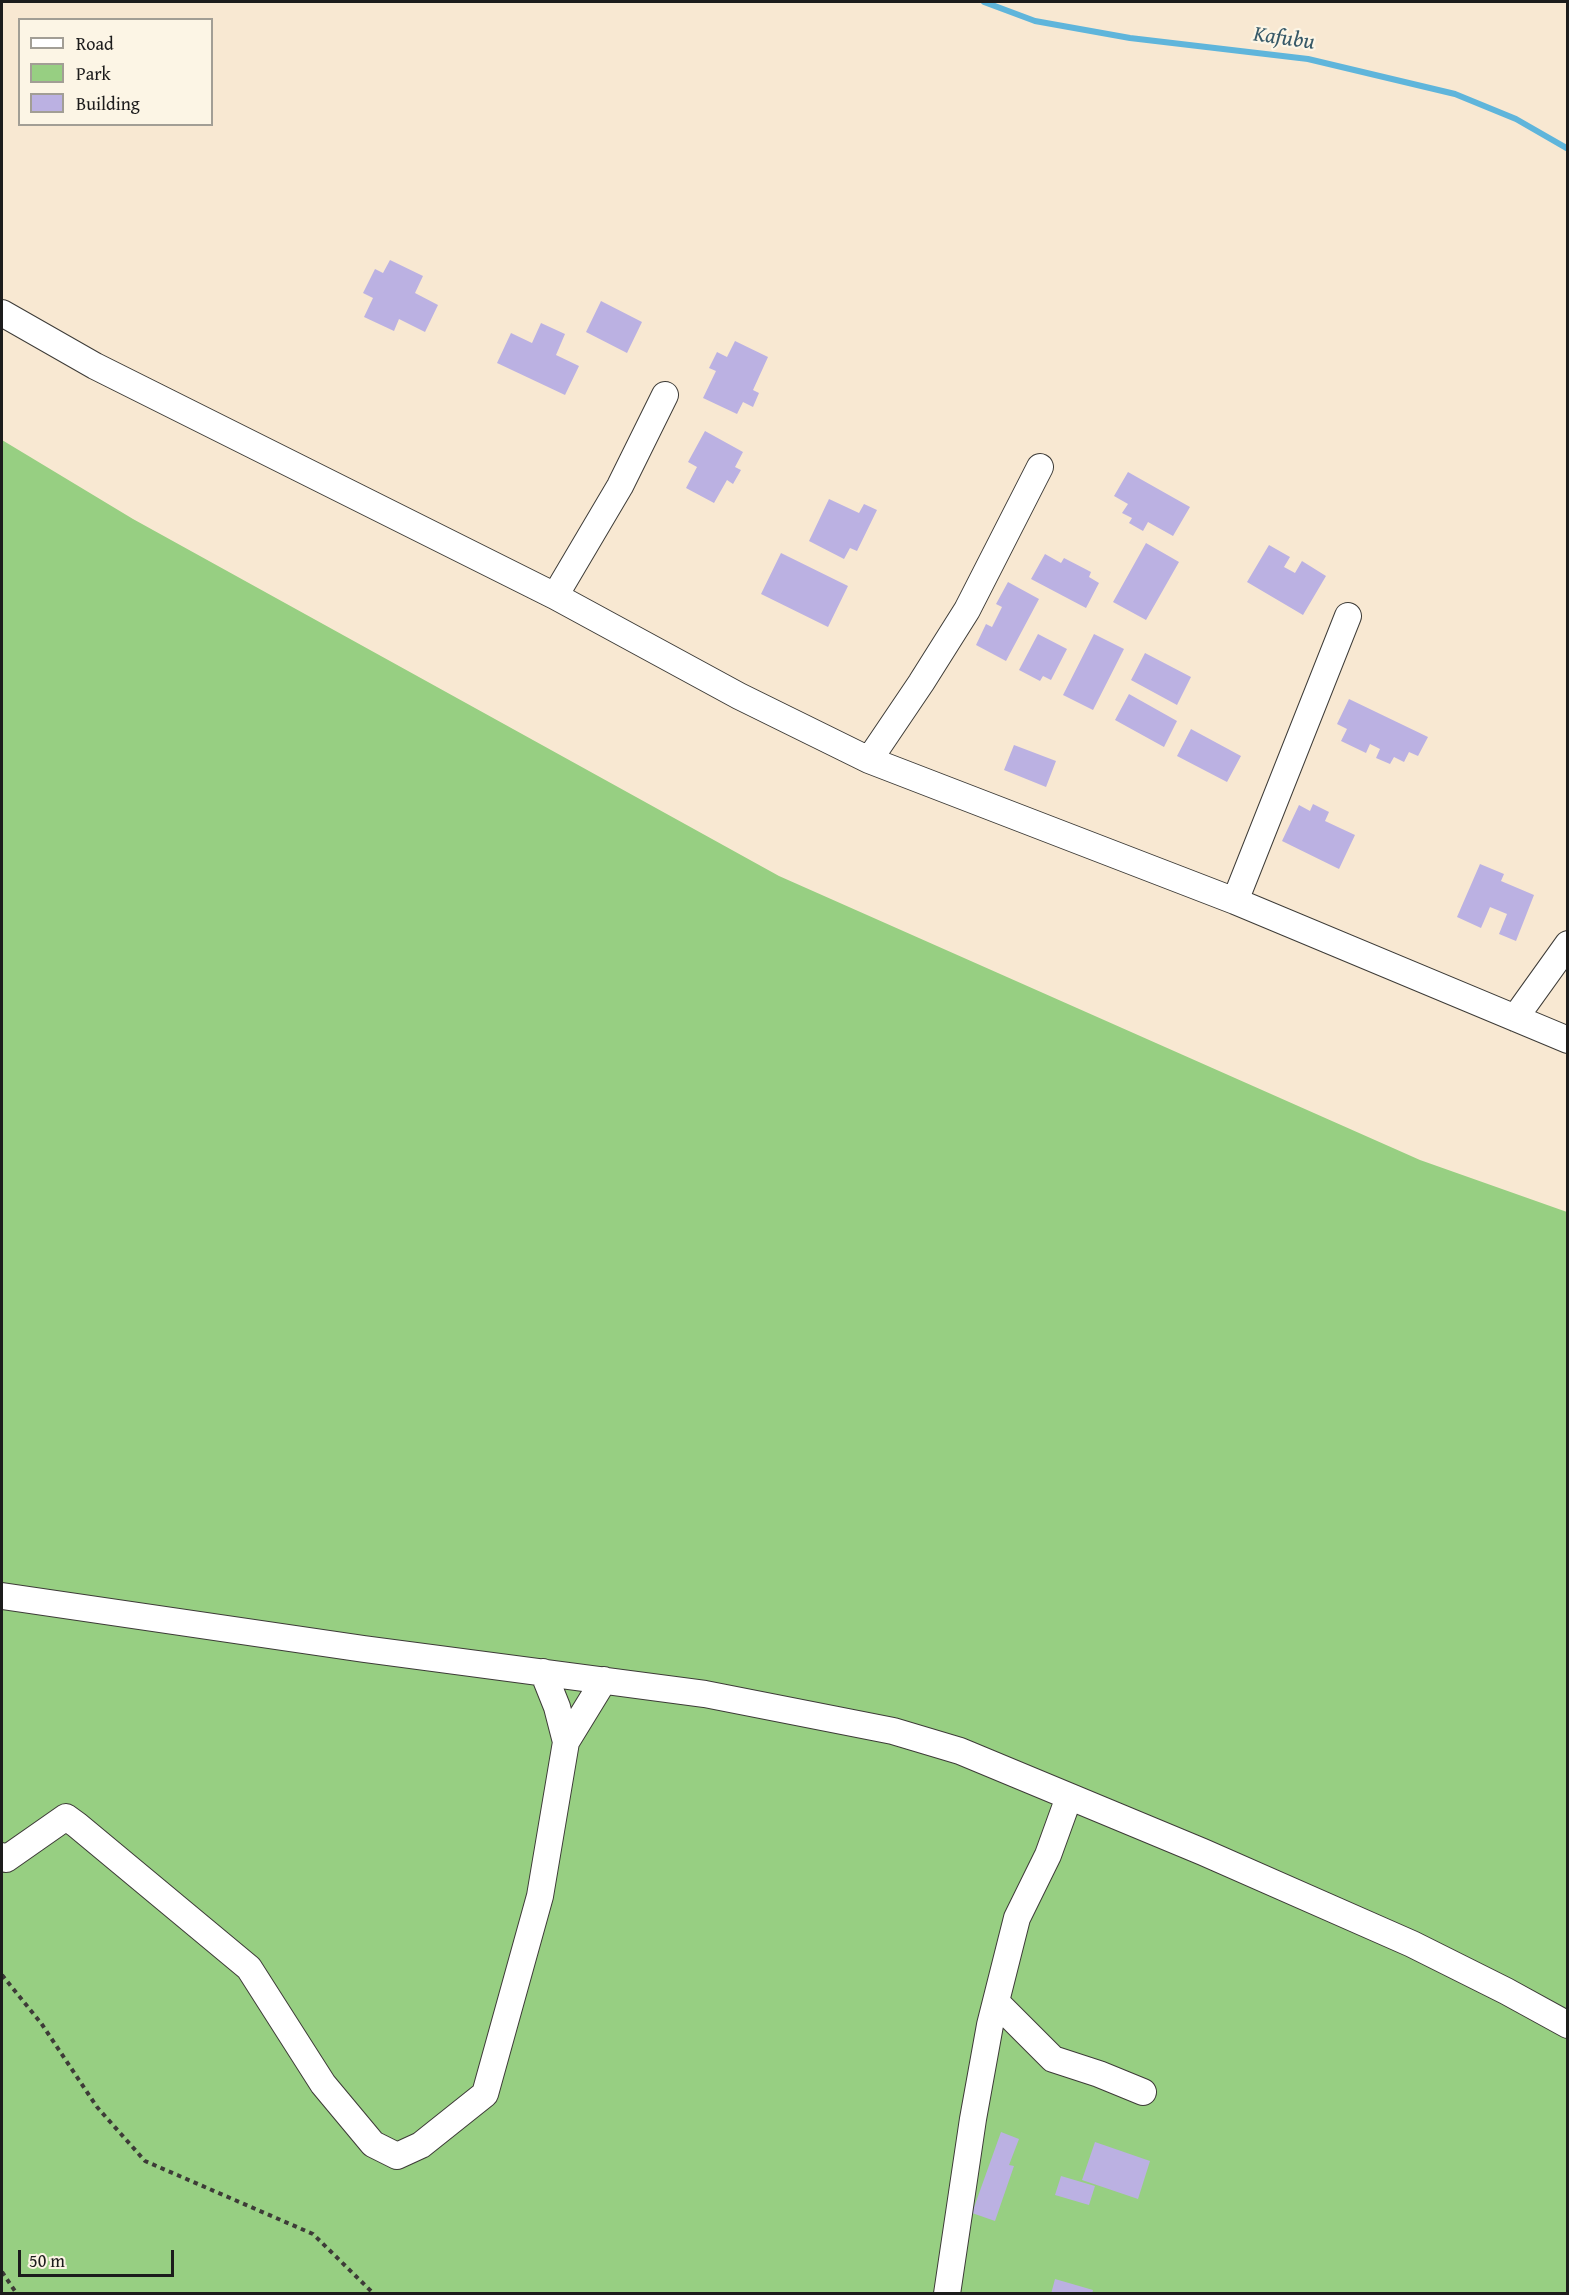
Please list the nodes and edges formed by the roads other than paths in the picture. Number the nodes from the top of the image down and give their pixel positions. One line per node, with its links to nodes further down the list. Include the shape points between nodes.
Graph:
1 (2, 313): 4 (street, via 95,366)
2 (665, 395): 4 (street, via 620,486)
3 (1040, 467): 6 (street, via 967,610)
4 (555, 596): 6 (street, via 739,696)
5 (1348, 616): 7 (street)
6 (869, 760): 7 (street)
7 (1235, 901): 9 (street)
8 (1568, 944): 9 (street)
9 (1515, 1018): 10 (street)
10 (1568, 1040)
11 (2, 1596): 12 (street)
12 (543, 1672): 13 (street); 14 (street)
13 (604, 1680): 14 (street); 15 (street, via 705,1694 893,1731 960,1750)
14 (566, 1742): 16 (street, via 540,1896 485,2094 421,2145 397,2156 373,2144 323,2084 249,1968 77,1825 66,1817 6,1859)
15 (1069, 1797): 17 (street, via 1048,1855 1017,1918); 18 (street, via 1412,1944)
16 (2, 1856)
17 (996, 2002): 19 (street, via 1053,2059); 20 (street, via 973,2119)
18 (1568, 2025)
19 (1143, 2092)
20 (947, 2294)

